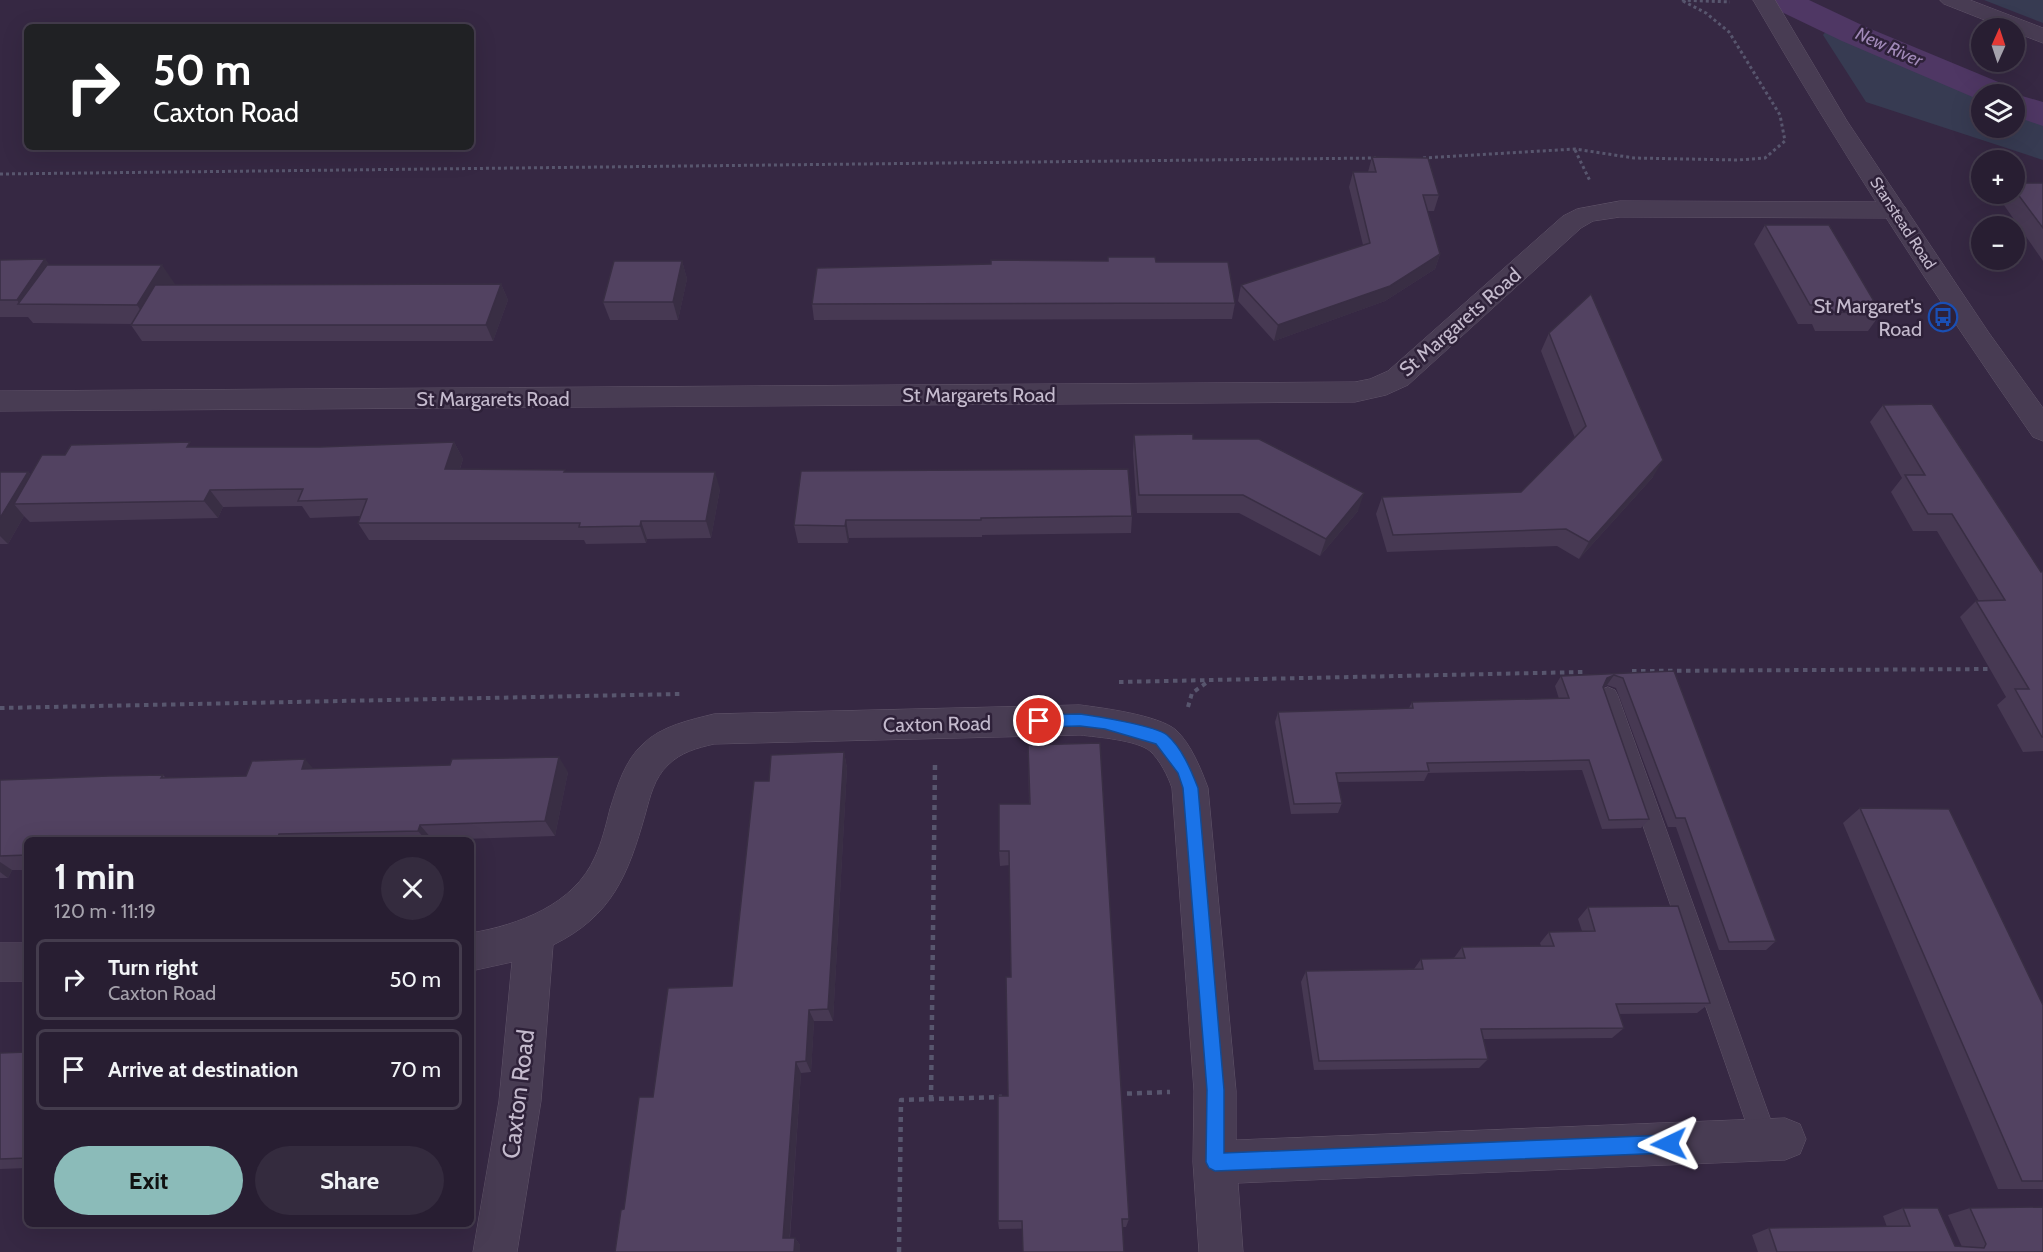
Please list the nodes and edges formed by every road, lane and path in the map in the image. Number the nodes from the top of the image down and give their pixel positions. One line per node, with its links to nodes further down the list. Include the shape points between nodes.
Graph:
1 (1951, 0): 3 (street)
2 (1767, 6): 5 (path, via 1681,0 1706,13 1729,32 1780,115 1785,141 1765,158 1658,160 1575,149); 7 (street, Stanstead Road, via 1835,121)
3 (2043, 36)
4 (1381, 158): 6 (path)
5 (1417, 158)
6 (0, 174)
7 (1894, 210): 8 (street, St Margarets Road, via 1620,209 1586,214 1572,222 1398,378 1355,392); 9 (street, Stanstead Road)
8 (0, 401)
9 (2043, 430)
10 (1210, 680): 11 (path)
11 (1115, 682)
12 (687, 694): 14 (path)
13 (1608, 696): 24 (lane)
14 (0, 708)
15 (935, 724): 16 (street, Caxton Road, via 714,729 668,743 648,760 637,778 610,867 564,919); 20 (street, Caxton Road, via 1080,720 1161,739 1184,770 1190,788); 23 (path)
16 (534, 935): 17 (street, Caxton Road, via 500,948); 26 (street, Caxton Road, via 520,1101)
17 (474, 952)
18 (0, 962): 19 (street)
19 (24, 962)
20 (1215, 1090): 21 (path); 25 (street, Caxton Road)
21 (1109, 1094)
22 (1014, 1097): 23 (path)
23 (931, 1100): 27 (path, via 901,1100)
24 (1775, 1140): 25 (street)
25 (1215, 1162): 28 (street, Caxton Road)
26 (495, 1252)
27 (899, 1252)
28 (1221, 1252)

